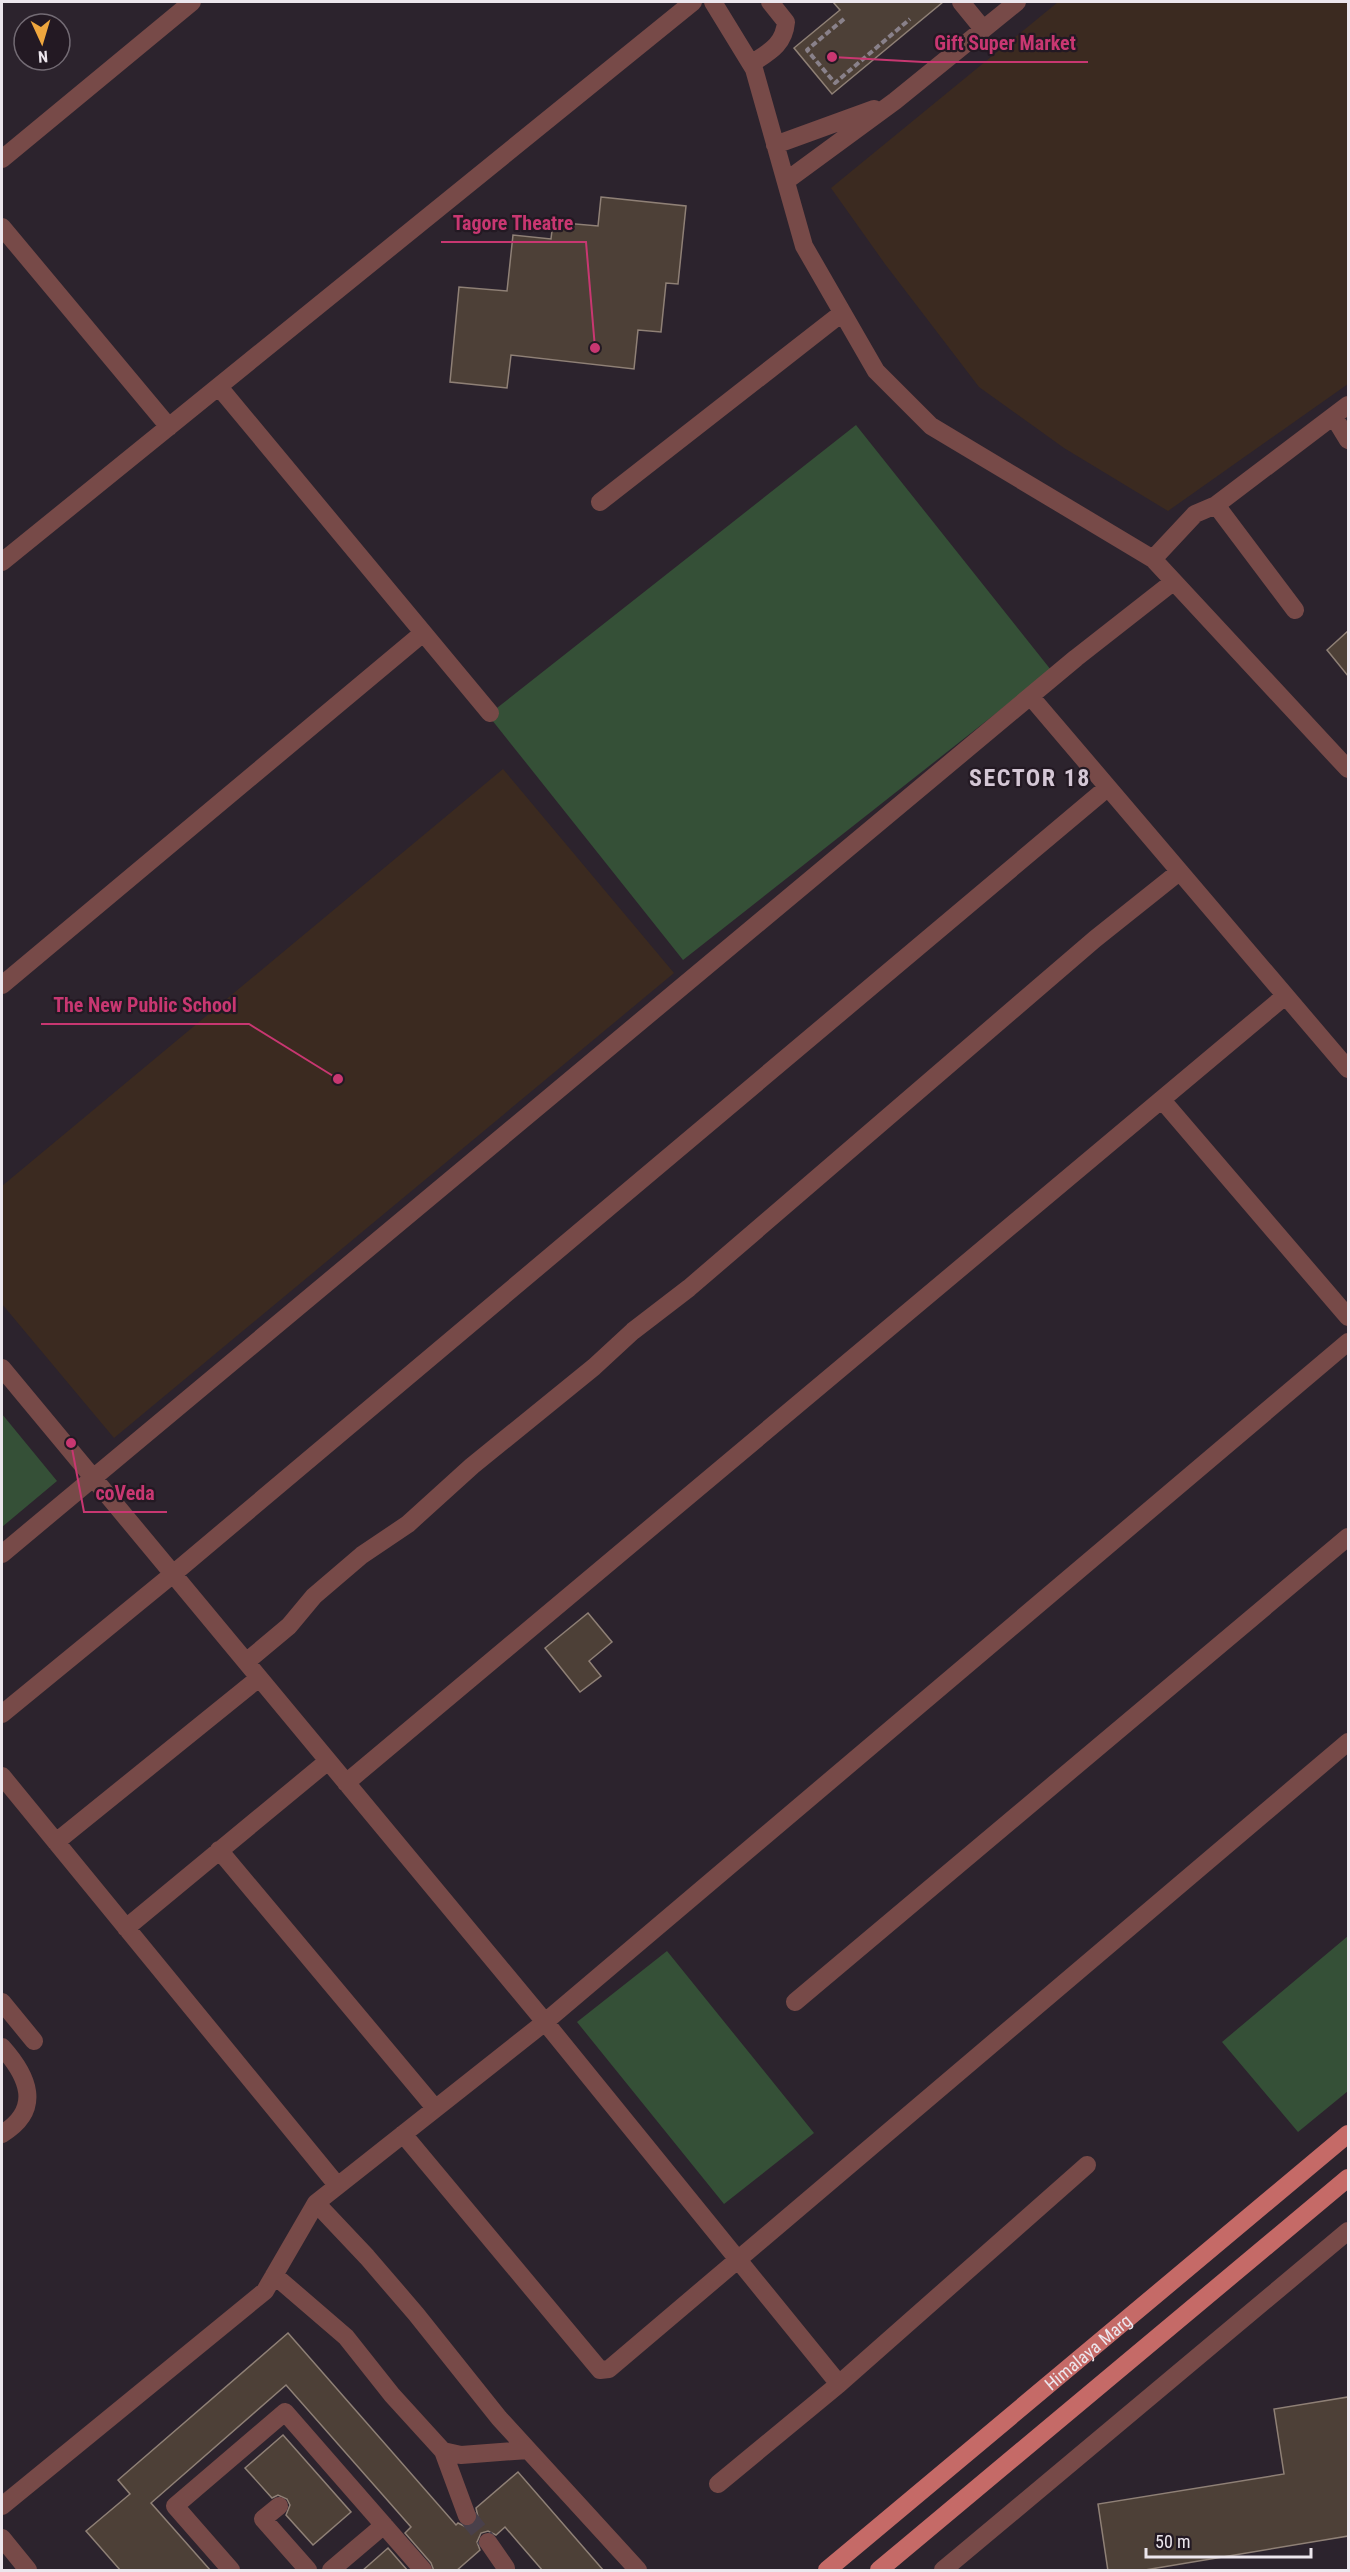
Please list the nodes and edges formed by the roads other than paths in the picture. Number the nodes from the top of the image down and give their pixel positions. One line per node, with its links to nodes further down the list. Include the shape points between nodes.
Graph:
1 (192, 2): 11 (street)
2 (693, 2): 15 (street)
3 (714, 2): 8 (street)
4 (770, 2): 8 (street, via 786,22 785,36)
5 (961, 2): 7 (street)
6 (1017, 2): 7 (street)
7 (983, 29): 9 (street)
8 (751, 64): 10 (street)
9 (895, 101): 10 (street); 12 (street)
10 (775, 145): 12 (street)
11 (2, 159)
12 (786, 181): 14 (street, via 804,246)
13 (2, 227): 18 (street)
14 (842, 313): 20 (street); 22 (street, via 876,371 931,426)
15 (219, 387): 18 (street); 26 (street)
16 (1348, 405): 17 (street)
17 (1334, 417): 19 (street); 21 (street)
18 (169, 427): 23 (street)
19 (1348, 440)
20 (600, 502)
21 (1216, 505): 22 (street, via 1195,514); 25 (street)
22 (1153, 559): 24 (street)
23 (2, 562)
24 (1173, 582): 27 (street); 29 (street)
25 (1295, 610)
26 (423, 633): 28 (street); 32 (street)
27 (1031, 697): 30 (street); 39 (street)
28 (490, 714)
29 (1348, 769)
30 (1107, 788): 31 (street); 42 (street)
31 (1179, 872): 33 (street); 43 (street, via 1095,939 408,1524 362,1555)
32 (2, 985)
33 (1286, 996): 34 (street); 35 (street)
34 (1348, 1069)
35 (1162, 1100): 36 (street); 49 (street)
36 (1348, 1317)
37 (1348, 1342): 55 (street)
38 (2, 1368): 39 (street)
39 (93, 1478): 41 (street); 42 (street)
40 (1348, 1537): 54 (street)
41 (2, 1554)
42 (173, 1574): 43 (street); 45 (street)
43 (246, 1662): 44 (street)
44 (259, 1678): 47 (street); 50 (street)
45 (2, 1714)
46 (1348, 1742): 67 (street)
47 (327, 1761): 49 (street); 51 (street)
48 (2, 1776): 50 (street)
49 (346, 1783): 55 (street)
50 (56, 1842): 52 (street)
51 (219, 1850): 52 (street); 58 (street)
52 (126, 1928): 64 (street)
53 (2, 2002): 56 (street)
54 (795, 2002)
55 (544, 2022): 58 (street); 67 (street)
56 (34, 2041)
57 (2, 2047): 59 (street, via 21,2071 28,2091 24,2114)
58 (435, 2108): 60 (street)
59 (2, 2134)
60 (402, 2134): 64 (street); 67 (street, via 600,2370 609,2369)
61 (1348, 2134): 86 (main road, Himalaya Marg)
62 (1087, 2165): 69 (street)
63 (1348, 2178): 87 (main road, Himalaya Marg)
64 (337, 2185): 65 (street)
65 (316, 2203): 68 (street); 70 (street, via 416,2314)
66 (1348, 2231): 88 (street)
67 (739, 2261): 69 (street)
68 (274, 2275): 71 (street, via 346,2337); 73 (street, via 265,2291)
69 (839, 2384): 72 (street)
70 (528, 2450): 71 (street, via 461,2455); 85 (street)
71 (443, 2451): 75 (street)
72 (718, 2484)
73 (2, 2506)
74 (279, 2506): 82 (street, via 263,2519)
75 (467, 2516)
76 (384, 2525): 81 (street, via 285,2412 175,2506); 83 (street); 84 (street)
77 (2, 2538): 80 (street)
78 (488, 2542): 79 (street)
79 (506, 2570)
80 (28, 2571)
81 (231, 2571)
82 (308, 2571)
83 (331, 2571)
84 (423, 2571)
85 (638, 2571)
86 (827, 2571)
87 (879, 2571)
88 (943, 2571)

